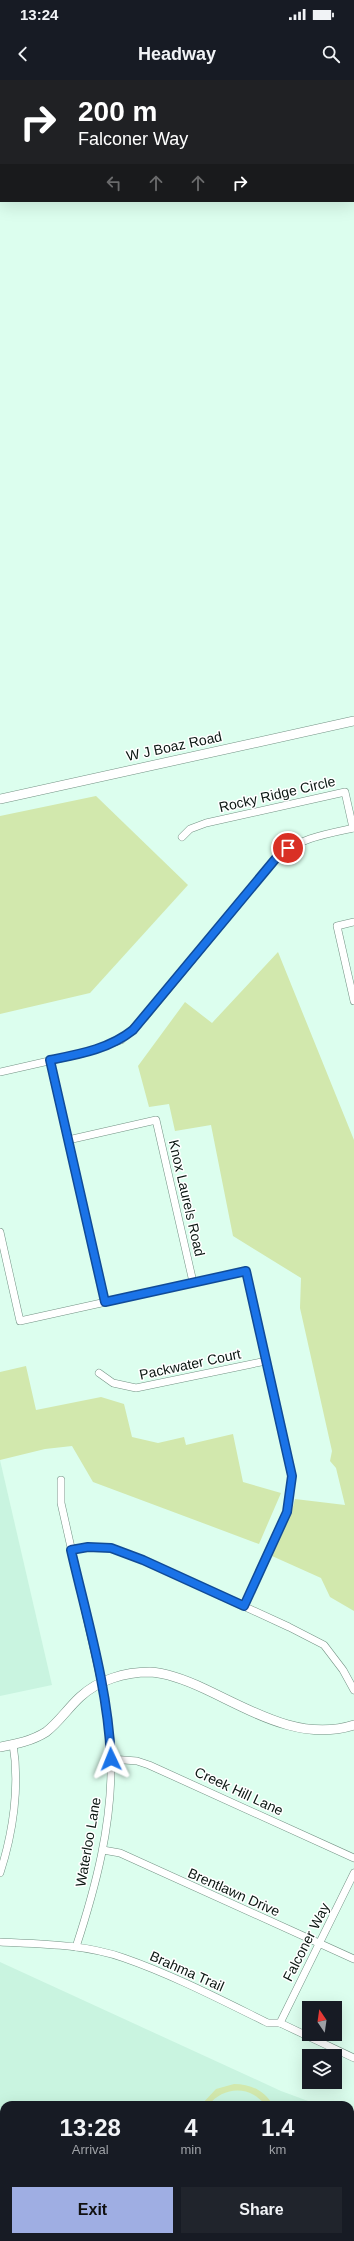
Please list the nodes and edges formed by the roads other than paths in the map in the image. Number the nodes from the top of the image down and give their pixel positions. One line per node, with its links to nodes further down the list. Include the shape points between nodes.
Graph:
1 (354, 721): 2 (street, W J Boaz Road)
2 (0, 799)
3 (354, 828): 4 (street, Rocky Ridge Circle, via 345,792 206,823 190,829); 7 (street, via 299,842 277,857 146,1016 120,1040 103,1048)
4 (182, 837)
5 (354, 922): 6 (street, via 337,926)
6 (354, 1001)
7 (50, 1060): 8 (street); 9 (street)
8 (0, 1072)
9 (68, 1140): 11 (street, Knox Laurels Road, via 156,1120); 12 (street)
10 (0, 1232): 12 (street, via 20,1321)
11 (193, 1282): 12 (street); 13 (street, via 246,1271)
12 (105, 1302)
13 (266, 1361): 14 (street, Packwater Court, via 136,1388 113,1383); 17 (street, via 292,1476 291,1492 287,1512)
14 (99, 1373)
15 (61, 1480): 16 (street, Waterloo Lane, via 61,1502)
16 (71, 1550): 17 (street, via 88,1547 111,1548); 18 (street, Waterloo Lane)
17 (244, 1606): 19 (street, via 324,1645 340,1665)
18 (102, 1682): 20 (street, via 151,1672 180,1678 284,1725 315,1730 341,1729); 21 (street, via 80,1697 46,1732 30,1740); 23 (street, Waterloo Lane)
19 (354, 1690)
20 (354, 1725)
21 (13, 1744): 22 (street); 26 (street, via 16,1763 15,1794)
22 (0, 1747)
23 (111, 1759): 24 (street, Waterloo Lane); 25 (street, Creek Hill Lane, via 137,1761 149,1765)
24 (103, 1850): 29 (street, Brentlawn Drive, via 120,1853 253,1915); 30 (street, Waterloo Lane)
25 (354, 1858)
26 (0, 1873)
27 (354, 1873): 29 (street, Falconer Way)
28 (0, 1942): 30 (street, Brahma Trail)
29 (321, 1943): 31 (street, Brentlawn Drive); 32 (street, Falconer Way)
30 (76, 1947): 32 (street, Brahma Trail, via 123,1957 268,2023)
31 (354, 1958)
32 (280, 2023): 33 (street, Brahma Trail)
33 (354, 2058)

